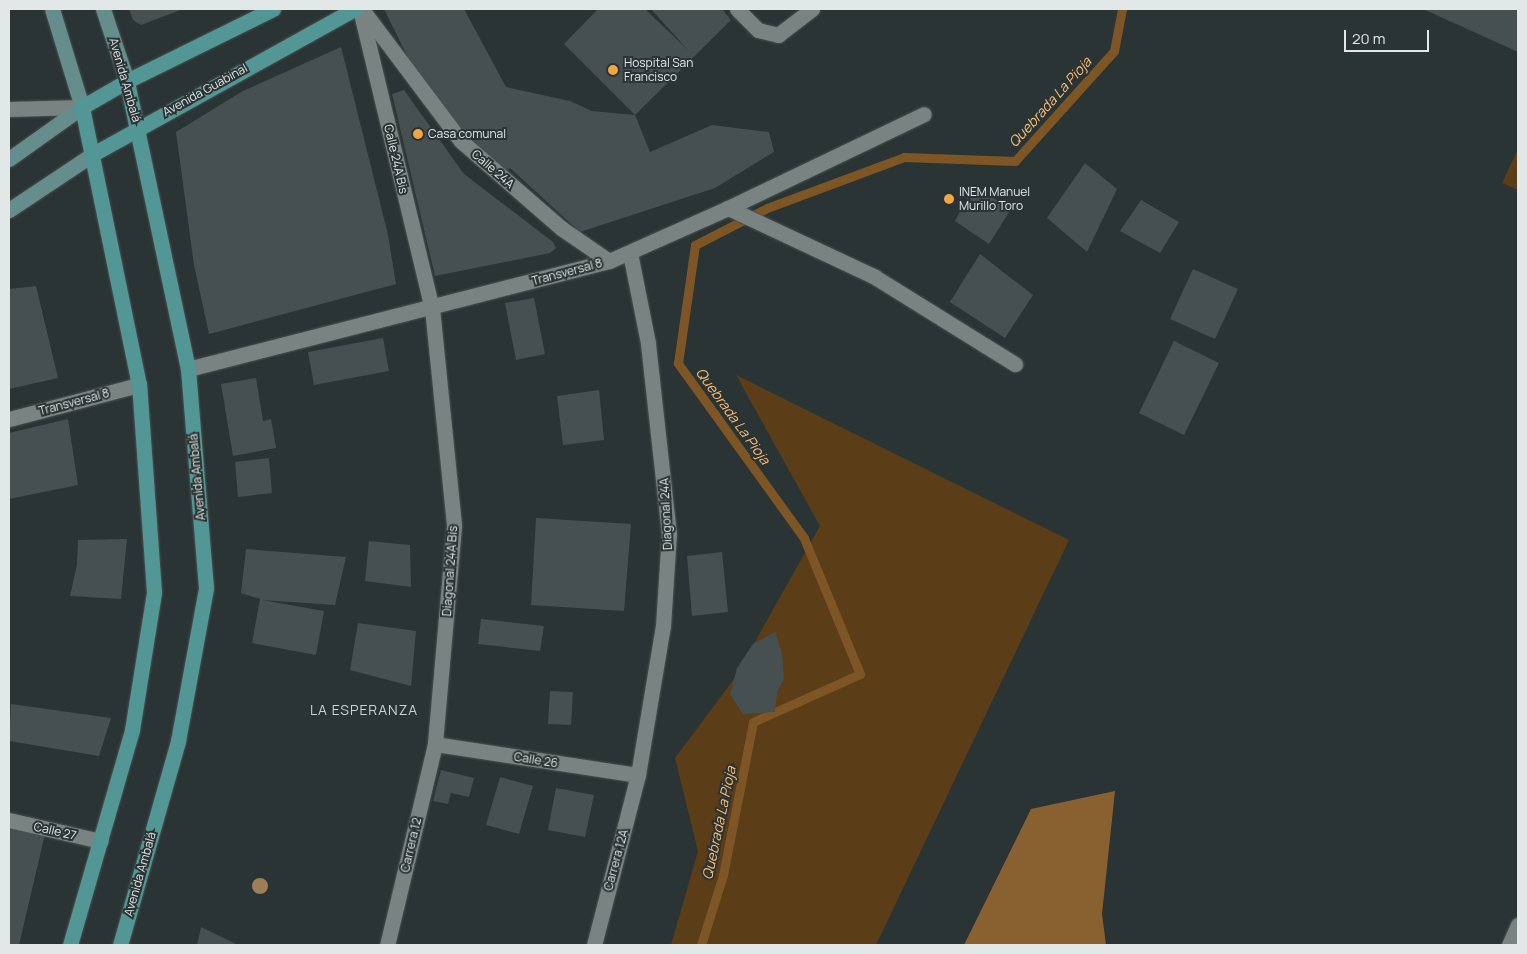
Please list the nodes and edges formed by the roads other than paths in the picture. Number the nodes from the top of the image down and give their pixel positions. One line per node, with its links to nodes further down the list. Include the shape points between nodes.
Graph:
1 (52, 9): 9 (main road)
2 (103, 9): 8 (main road, Avenida Ambalá)
3 (273, 9): 8 (main road)
4 (355, 9): 12 (main road, Avenida Guabinal)
5 (361, 9): 18 (street, Calle 24A, via 462,142 561,228); 19 (street, Calle 24A Bis)
6 (737, 9): 7 (street, via 758,30 778,35)
7 (812, 9)
8 (127, 81): 9 (main road); 12 (main road, Avenida Ambalá)
9 (82, 107): 10 (street); 13 (main road); 14 (main road)
10 (9, 110)
11 (924, 114): 15 (street, Transversal 8)
12 (138, 127): 13 (main road, Avenida Guabinal); 21 (main road, Avenida Ambalá)
13 (93, 154): 16 (main road, Avenida Guabinal); 22 (main road)
14 (9, 159)
15 (729, 209): 17 (street, Transversal 8); 20 (street, via 875,277)
16 (9, 210)
17 (630, 253): 18 (street, Transversal 8); 25 (street, Diagonal 24A, via 648,343 669,534 663,626)
18 (609, 260): 19 (street, Transversal 8)
19 (432, 308): 21 (street, Transversal 8); 24 (street, Diagonal 24A Bis, via 454,526)
20 (1014, 364)
21 (188, 369): 30 (main road, Avenida Ambalá, via 206,588 178,741)
22 (139, 385): 23 (street, Transversal 8); 27 (main road, via 154,592 132,730)
23 (9, 419)
24 (435, 744): 25 (street, Calle 26); 31 (street, Carrera 12)
25 (638, 775): 32 (street, Carrera 12A)
26 (9, 820): 27 (street, Calle 27)
27 (101, 841): 29 (main road)
28 (1518, 925): 33 (street)
29 (70, 945)
30 (120, 945)
31 (387, 945)
32 (594, 945)
33 (1509, 945)

